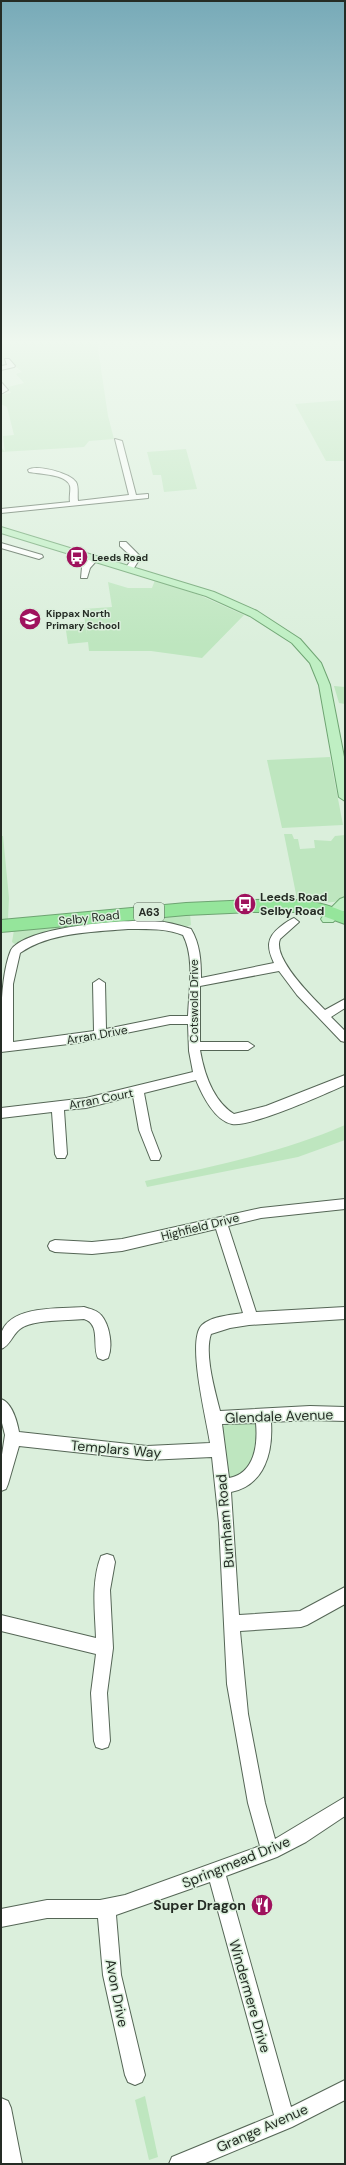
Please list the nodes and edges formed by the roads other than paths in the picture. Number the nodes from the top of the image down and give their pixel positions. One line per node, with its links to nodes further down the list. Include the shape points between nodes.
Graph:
1 (119, 443): 6 (street)
2 (52, 464): 4 (street)
3 (32, 470): 4 (street)
4 (53, 473): 7 (street, via 72,482)
5 (145, 496): 6 (street)
6 (133, 497): 7 (street)
7 (74, 503): 8 (street)
8 (1, 511)
9 (2, 532): 13 (main road)
10 (123, 544): 14 (street, via 135,555 135,560)
11 (1, 545): 12 (street)
12 (40, 557)
13 (94, 559): 14 (main road); 15 (street, via 86,567)
14 (128, 569): 16 (main road, via 210,594 236,605 284,632 306,651 319,670 328,698)
15 (84, 576)
16 (345, 797)
17 (295, 914): 18 (highway, Selby Road / A63); 19 (highway, Selby Road / A63, via 264,906 186,909); 20 (street, via 272,945)
18 (340, 917)
19 (1, 926)
20 (280, 966): 22 (street); 24 (street)
21 (99, 983): 26 (street)
22 (195, 984): 25 (street, Cotswold Drive); 30 (street, Cotswold Drive, via 192,944 187,932 181,928 147,925 108,926 39,938 19,948 13,959 7,994)
23 (345, 1003): 24 (street)
24 (324, 1016): 27 (street)
25 (193, 1020): 26 (street, Arran Drive, via 160,1022); 28 (street, Cotswold Drive)
26 (100, 1035): 30 (street, Arran Drive)
27 (345, 1038)
28 (194, 1046): 29 (street); 31 (street, Cotswold Drive)
29 (248, 1046)
30 (4, 1048)
31 (199, 1075): 32 (street, Cotswold Drive, via 225,1115 237,1119 288,1104); 33 (street, Arran Court)
32 (345, 1080)
33 (138, 1092): 34 (street, Arran Court); 37 (street, via 145,1130)
34 (58, 1107): 35 (street, Arran Court); 36 (street)
35 (1, 1113)
36 (61, 1154)
37 (155, 1156)
38 (345, 1204): 39 (street, Highfield Drive, via 280,1209)
39 (220, 1222): 40 (street, Highfield Drive, via 122,1245 92,1248); 42 (street)
40 (55, 1246)
41 (345, 1313): 42 (street, Burnham Road)
42 (252, 1319): 48 (street, Burnham Road, via 214,1325 203,1335 206,1381)
43 (1, 1343): 44 (street, via 13,1326 25,1318 90,1313 101,1325)
44 (103, 1354)
45 (1, 1406): 49 (street, via 10,1420)
46 (345, 1414): 47 (street, Glendale Avenue)
47 (263, 1415): 48 (street, Glendale Avenue); 52 (street, via 264,1444 257,1466 244,1481)
48 (214, 1418): 50 (street, Burnham Road)
49 (14, 1438): 50 (street, Templars Way, via 147,1453); 51 (street)
50 (218, 1450): 52 (street, Burnham Road)
51 (1, 1484)
52 (223, 1486): 56 (street, Burnham Road)
53 (107, 1562): 57 (street, via 102,1590)
54 (345, 1595): 56 (street, via 301,1619)
55 (1, 1623): 57 (street)
56 (232, 1624): 60 (street, Burnham Road, via 233,1655 242,1719 261,1824)
57 (105, 1648): 58 (street, via 99,1693)
58 (102, 1742)
59 (345, 1806): 60 (street, Springmead Drive, via 300,1836)
60 (271, 1851): 61 (street, Springmead Drive)
61 (216, 1872): 62 (street, Springmead Drive); 67 (street, Windermere Drive)
62 (106, 1909): 63 (street, Springmead Drive, via 47,1908); 64 (street, Avon Drive, via 112,1975)
63 (1, 1918)
64 (135, 2075)
65 (345, 2090): 67 (street, Grange Avenue)
66 (1, 2108): 68 (street)
67 (285, 2120): 69 (street, Grange Avenue)
68 (7, 2157)
69 (179, 2164)

